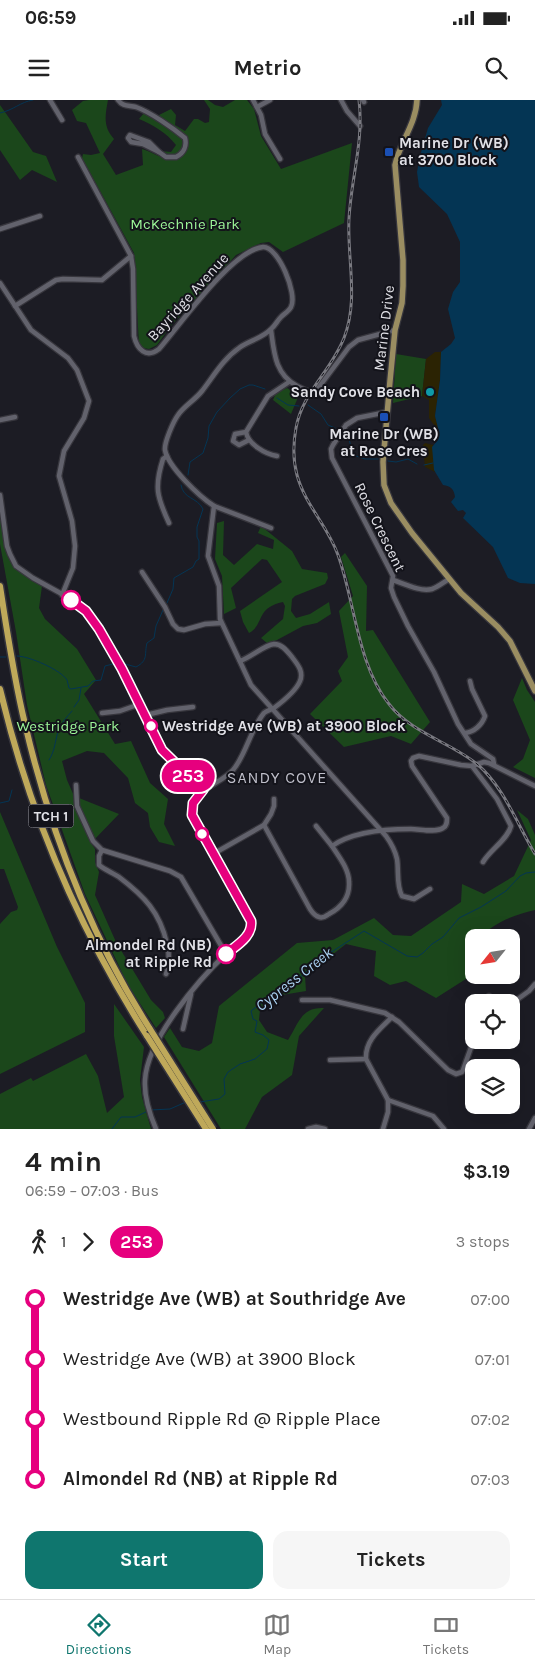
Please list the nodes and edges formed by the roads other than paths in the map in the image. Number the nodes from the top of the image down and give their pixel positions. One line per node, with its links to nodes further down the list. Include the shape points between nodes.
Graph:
1 (50, 100): 8 (street)
2 (118, 100): 10 (street, via 138,108 185,138 186,146 176,157 169,158)
3 (253, 100): 7 (street)
4 (270, 100): 7 (street)
5 (341, 100): 9 (street)
6 (418, 100): 19 (main road, Marine Drive, via 413,122 397,153 395,165 403,260 402,303)
7 (257, 107): 12 (street, via 265,134)
8 (62, 120)
9 (360, 126)
10 (159, 152): 10 (street, via 149,142 128,136 131,142)
11 (78, 157): 15 (street)
12 (280, 159)
13 (40, 216): 14 (street)
14 (0, 229)
15 (131, 256): 17 (street, via 102,280 56,280); 18 (street, Bayridge Avenue, via 134,332 137,346 142,351 148,354 156,351 229,268 250,251 263,247 271,249 277,256 293,295 291,306)
16 (0, 283): 17 (street)
17 (15, 306): 36 (street, via 31,330 68,358 77,370 89,401 84,418 64,451 59,476 72,521 75,546 73,568)
18 (271, 330): 20 (street, via 274,358); 26 (street, Bayridge Avenue, via 238,348 178,416 167,439)
19 (396, 330): 20 (street, via 358,340 316,391 308,392); 21 (main road, Marine Drive)
20 (289, 382): 24 (street, via 268,396)
21 (388, 410): 33 (main road, Marine Drive, via 383,477 386,493 395,511); 34 (street, Rose Crescent, via 357,418 346,425 331,454)
22 (15, 417): 23 (street)
23 (0, 420)
24 (246, 432): 25 (street); 25 (street, via 235,434 233,441 238,445)
25 (249, 440): 27 (street, via 269,455)
26 (167, 456): 29 (street, via 187,484); 30 (street, Bayridge Avenue, via 163,458 157,483 159,502)
27 (277, 456)
28 (0, 495): 36 (street, via 7,546 14,563)
29 (214, 506): 31 (street); 37 (street, via 208,556 219,586)
30 (169, 523)
31 (271, 528)
32 (142, 572): 37 (street, via 178,629)
33 (449, 579): 34 (street, via 433,589 414,588); 41 (main road, Marine Drive, via 510,641)
34 (394, 580): 47 (street, Rose Crescent, via 394,597)
35 (0, 586): 70 (highway, TCH 1, via 25,725 56,830 99,936)
36 (62, 595): 42 (street, via 79,605 96,624)
37 (221, 623): 38 (street)
38 (240, 661): 44 (street, via 251,685); 44 (street, via 277,644 297,664 301,674 299,684)
39 (470, 681): 47 (street, via 485,716 479,726)
40 (0, 689): 70 (highway, TCH 1, via 23,773 56,863 100,956)
41 (535, 691)
42 (140, 704): 45 (street, via 120,712); 46 (street)
43 (193, 707): 46 (street)
44 (271, 709): 52 (street, via 257,724 234,769); 56 (street)
45 (102, 713)
46 (146, 716): 52 (street, via 162,750)
47 (465, 733): 48 (street, Rose Crescent, via 471,744 493,759)
48 (494, 764): 49 (street, via 484,762); 51 (street, Rose Crescent)
49 (472, 766): 56 (street, via 419,756 413,758 412,766 447,822 436,830); 60 (street, via 497,799 511,826)
50 (76, 785): 58 (street, via 77,806 93,841)
51 (535, 786)
52 (203, 790): 59 (street, via 193,803 192,815)
53 (274, 799): 54 (street, via 271,814)
54 (264, 825): 57 (street, via 310,909 320,918 344,904 348,894 350,881 347,870); 59 (street)
55 (316, 826): 57 (street)
56 (381, 830): 57 (street, via 340,840); 61 (street, via 393,845 402,896 414,899)
57 (332, 846)
58 (102, 850): 62 (street, via 181,877); 63 (street, via 99,865 139,893 158,916 168,947 169,968)
59 (213, 854): 62 (street, via 251,921 249,934)
60 (483, 862)
61 (430, 889)
62 (226, 954): 65 (street)
63 (166, 974)
64 (535, 984): 66 (street)
65 (192, 992): 69 (street); 76 (street, via 158,1039 148,1063 145,1083)
66 (520, 998)
67 (302, 1000): 68 (street, via 330,1000 376,1010)
68 (392, 1017): 71 (street, via 456,1074 464,1070); 72 (street, via 370,1041)
69 (183, 1029)
70 (149, 1032): 77 (highway, TCH 1, bridge); 78 (highway, TCH 1, bridge)
71 (471, 1049)
72 (366, 1059): 73 (street); 74 (street)
73 (330, 1060)
74 (388, 1100): 81 (street); 82 (street, via 433,1116)
75 (535, 1118): 83 (street)
76 (156, 1129)
77 (206, 1129)
78 (212, 1129)
79 (308, 1129): 80 (street)
80 (325, 1129)
81 (384, 1129)
82 (444, 1129)
83 (529, 1129)

